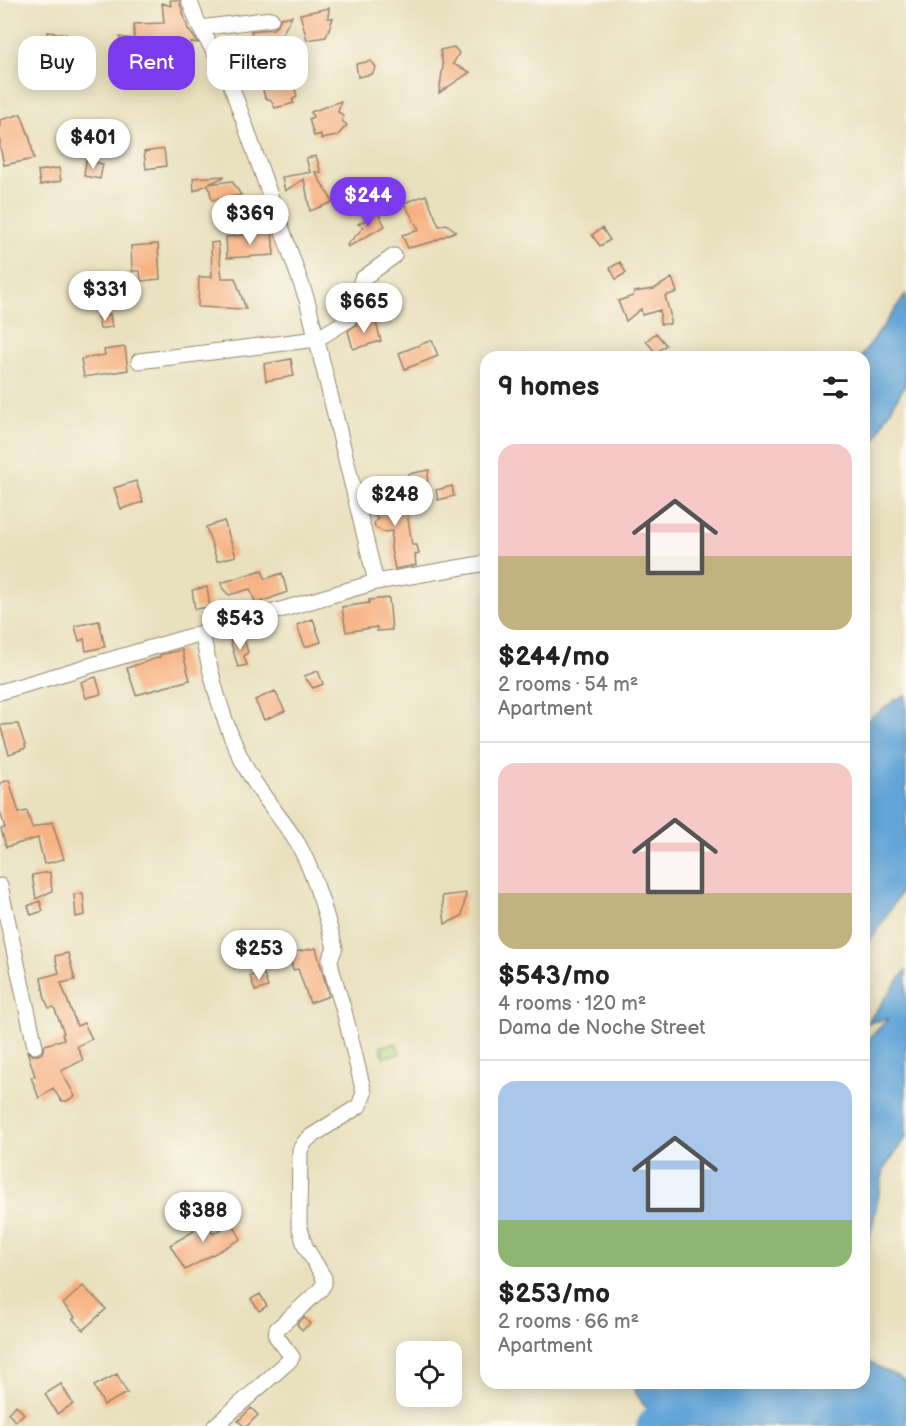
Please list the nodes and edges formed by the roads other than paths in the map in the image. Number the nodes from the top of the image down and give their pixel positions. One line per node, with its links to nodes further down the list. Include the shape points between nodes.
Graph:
1 (189, 0): 3 (street)
2 (271, 19): 3 (street)
3 (200, 27): 4 (street)
4 (207, 39)
5 (233, 90): 7 (street, via 308,300)
6 (394, 256): 7 (street, via 362,279 358,291 349,298 353,310 348,320)
7 (317, 339): 8 (street); 10 (street)
8 (139, 361)
9 (480, 564): 10 (street)
10 (376, 582): 11 (street)
11 (202, 633): 12 (street); 15 (street, via 224,723 249,773 308,864 335,948 330,959 332,971 364,1094 359,1106 310,1137 300,1150 299,1225 324,1284 277,1329 276,1336 291,1357 289,1361)
12 (0, 692)
13 (0, 886): 14 (street)
14 (35, 1046)
15 (215, 1426)

